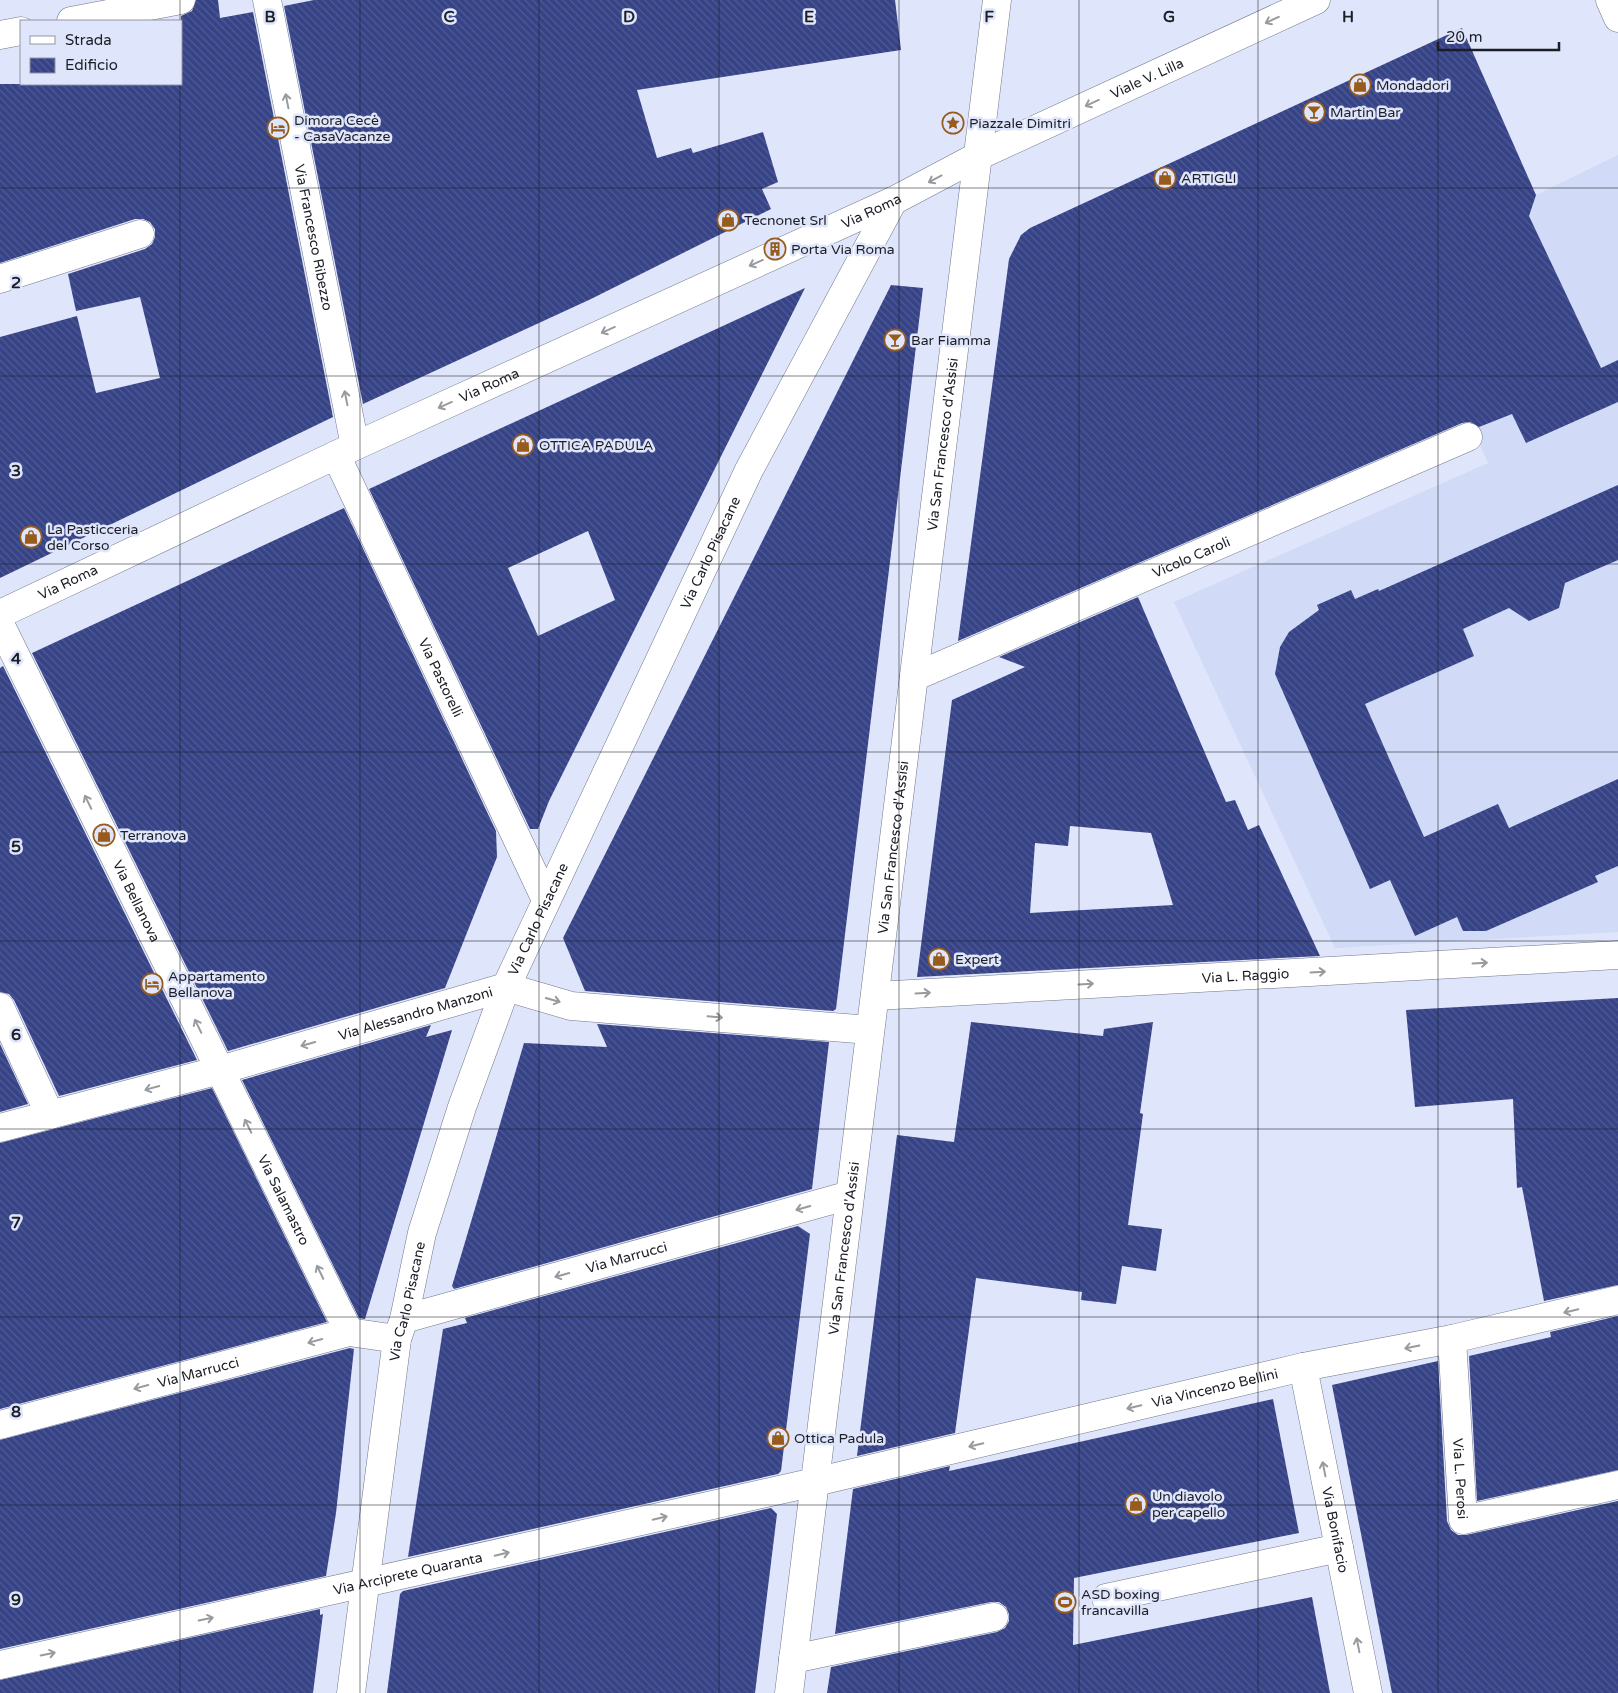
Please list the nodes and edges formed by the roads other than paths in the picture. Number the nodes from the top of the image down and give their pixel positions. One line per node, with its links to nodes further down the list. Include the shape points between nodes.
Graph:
1 (181, 0): 7 (street)
2 (267, 0): 15 (street, Via Francesco Ribezzo, one-way to 2)
3 (997, 0): 10 (street, Via San Francesco d'Assisi)
4 (1316, 0): 10 (street, Viale V. Lilla, one-way to 10)
5 (1610, 0): 6 (street)
6 (1618, 18)
7 (76, 20)
8 (20, 31): 9 (street)
9 (0, 35)
10 (978, 156): 11 (street, Via Roma, one-way to 11); 18 (street, Via San Francesco d'Assisi)
11 (893, 201): 15 (street, Via Roma, one-way to 15); 19 (street, Via Carlo Pisacane, via 749,470)
12 (140, 234): 13 (street)
13 (0, 279)
14 (1468, 437): 18 (street, Vicolo Caroli)
15 (346, 450): 16 (street, Via Roma); 19 (street, Via Pastorelli)
16 (0, 614)
17 (0, 624): 25 (street, Via Bellanova, one-way to 17)
18 (914, 677): 22 (street, Via San Francesco d'Assisi)
19 (546, 900): 21 (street, Via Carlo Pisacane)
20 (1618, 955): 22 (street, Via L. Raggio, one-way to 20)
21 (506, 987): 24 (street, Via Alessandro Manzoni, one-way to 24, via 571,1006); 25 (street, Via Alessandro Manzoni, one-way to 25); 30 (street, Via Carlo Pisacane, via 462,1107 422,1232)
22 (875, 996): 24 (street, Via San Francesco d'Assisi)
23 (0, 1007): 26 (street)
24 (870, 1030): 28 (street, Via San Francesco d'Assisi)
25 (220, 1070): 26 (street, Via Alessandro Manzoni, one-way to 26); 31 (street, Via Salamastro, one-way to 25)
26 (50, 1114): 27 (street, Via Alessandro Manzoni)
27 (0, 1128)
28 (850, 1195): 30 (street, Via Marrucci, one-way to 30); 35 (street, Via San Francesco d'Assisi)
29 (1618, 1300): 32 (street, Via Vincenzo Bellini, one-way to 32)
30 (401, 1329): 31 (street, Via Marrucci); 38 (street, Via Carlo Pisacane)
31 (349, 1332): 34 (street, Via Marrucci, one-way to 34)
32 (1452, 1340): 33 (street, Via Vincenzo Bellini, one-way to 33); 36 (street, Via L. Perosi, via 1463,1520)
33 (1303, 1367): 35 (street, Via Vincenzo Bellini, one-way to 35); 37 (street, Via Bonifacio, one-way to 33)
34 (0, 1424)
35 (815, 1482): 38 (street, Via Arciprete Quaranta, one-way to 35); 41 (street, Via San Francesco d'Assisi)
36 (1618, 1485)
37 (1339, 1548): 39 (street); 45 (street, Via Bonifacio, one-way to 37)
38 (364, 1585): 42 (street, Via Arciprete Quaranta, one-way to 38); 43 (street, Via Carlo Pisacane)
39 (1106, 1598)
40 (994, 1617): 41 (street)
41 (793, 1660): 44 (street, Via San Francesco d'Assisi)
42 (0, 1664)
43 (351, 1693)
44 (788, 1693)
45 (1368, 1693)

